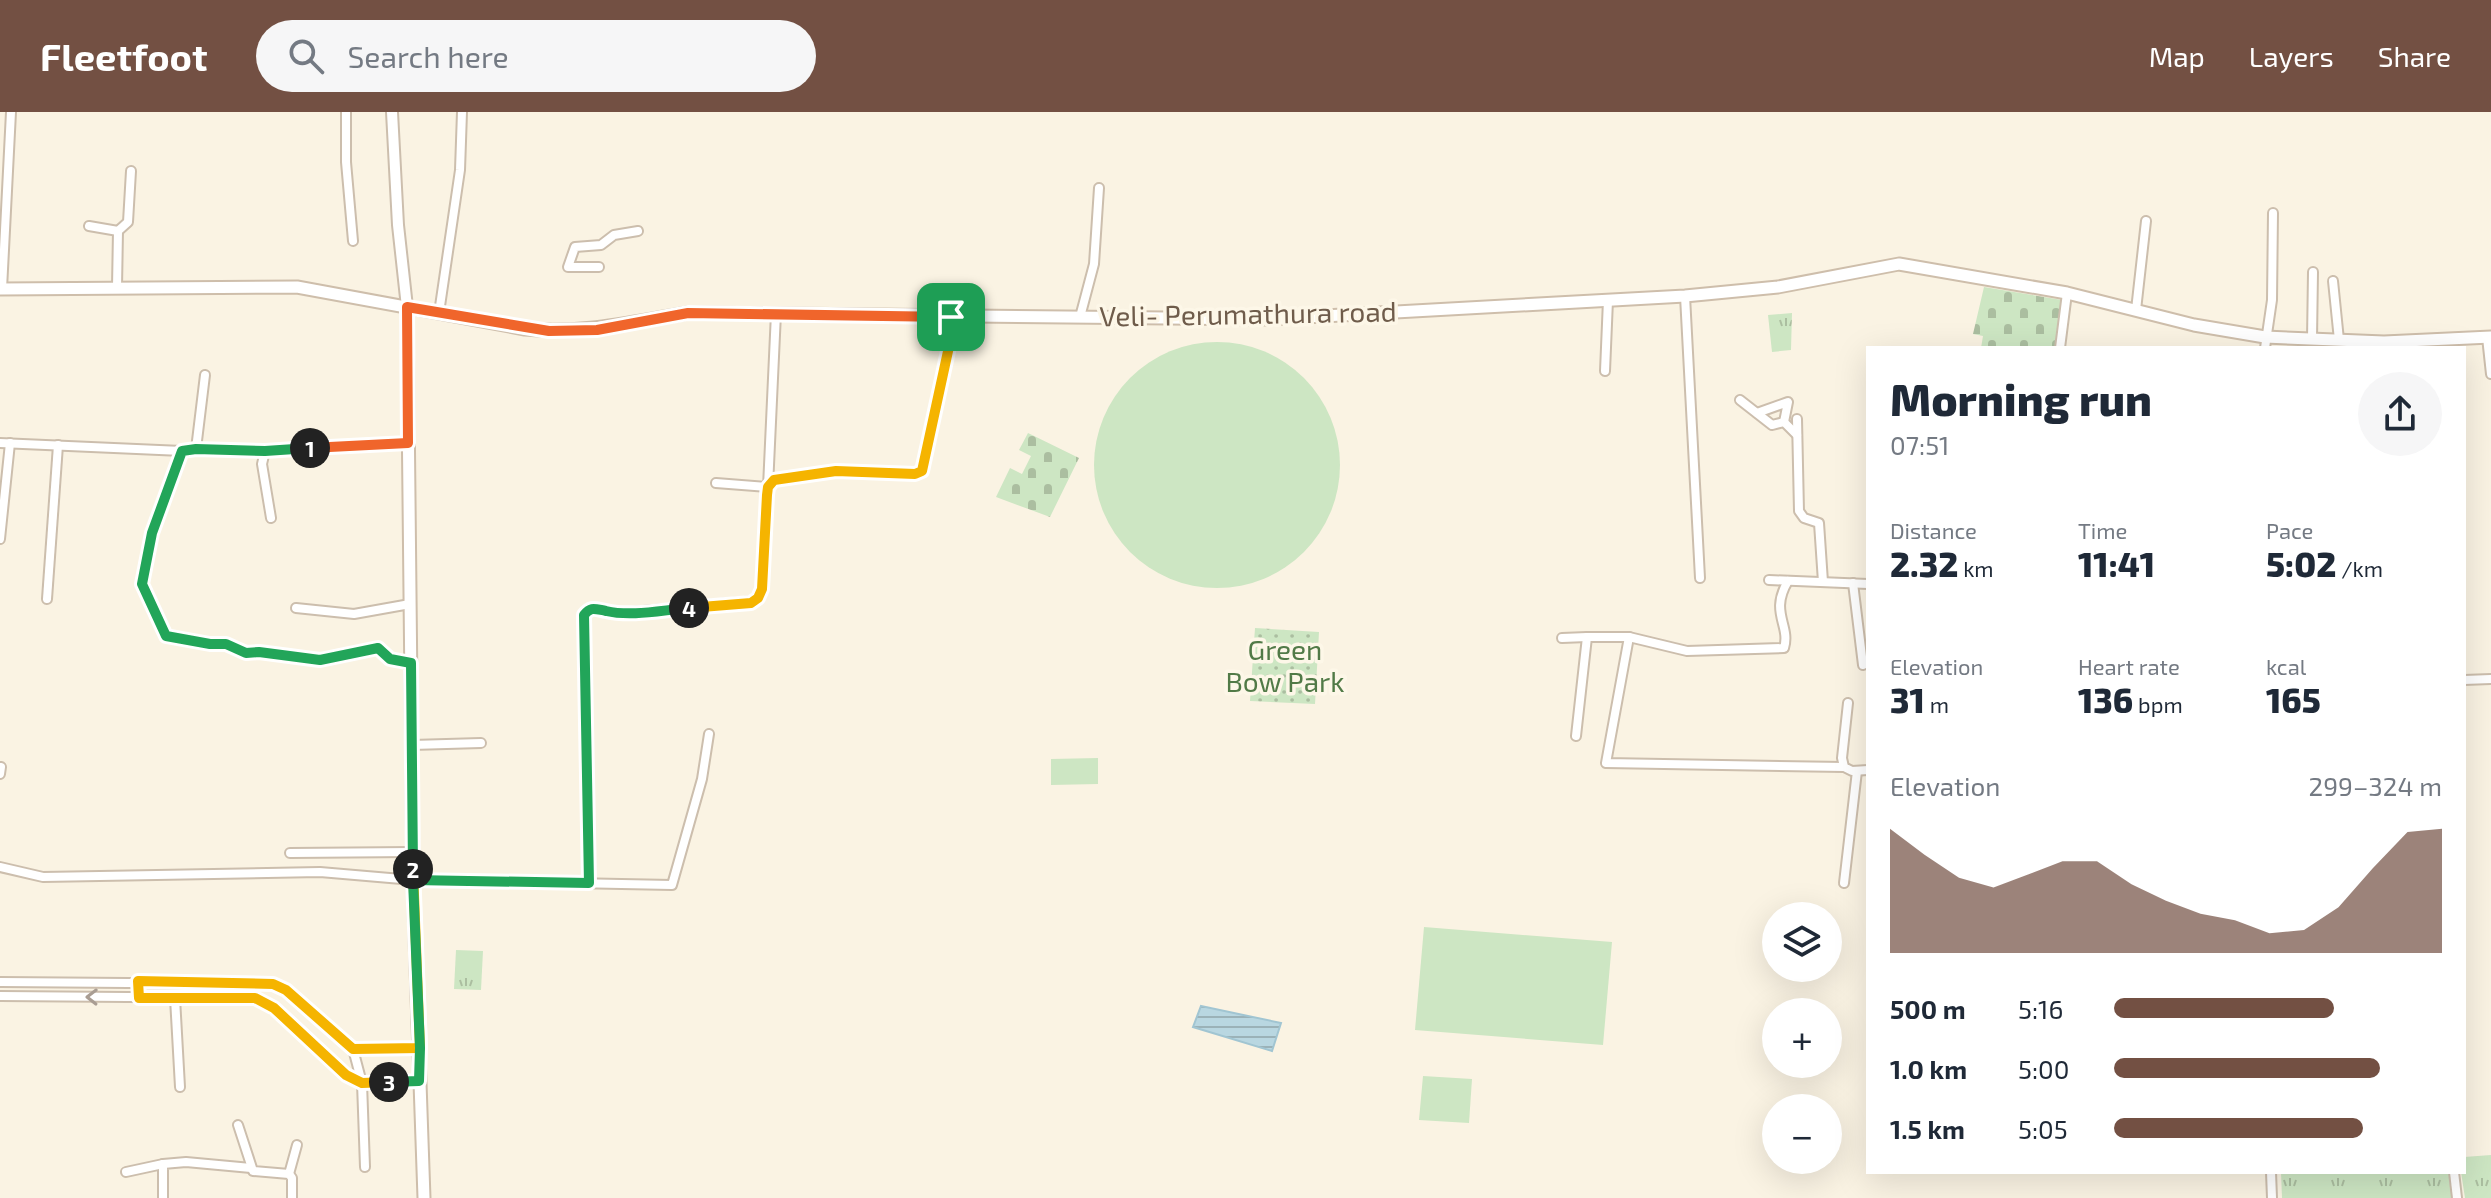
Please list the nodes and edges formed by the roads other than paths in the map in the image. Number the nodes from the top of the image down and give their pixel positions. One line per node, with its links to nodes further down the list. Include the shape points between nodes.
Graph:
1 (11, 112): 17 (street)
2 (346, 112): 12 (street)
3 (392, 112): 21 (street)
4 (462, 112): 23 (street, via 460,170)
5 (131, 171): 10 (street, via 128,222)
6 (1099, 188): 26 (street, via 1094,264)
7 (2273, 213): 30 (street, via 2272,300)
8 (2146, 221): 22 (street)
9 (89, 226): 10 (street)
10 (118, 231): 16 (street)
11 (638, 231): 13 (street, via 614,235 601,245 575,247 568,267)
12 (353, 241)
13 (599, 267)
14 (2313, 272): 28 (street)
15 (2333, 281): 29 (street)
16 (117, 287): 17 (main road, Veli- Perumathura road); 21 (main road, Veli- Perumathura road, via 297,287)
17 (1, 289)
18 (2067, 293): 19 (main road, Veli- Perumathura road, via 1899,264 1778,287); 22 (main road, Veli- Perumathura road); 32 (street)
19 (1685, 296): 20 (main road, Veli- Perumathura road); 51 (street)
20 (1608, 300): 26 (main road, Veli- Perumathura road, via 1268,319); 33 (street)
21 (407, 307): 23 (main road, Veli- Perumathura road); 42 (main road)
22 (2136, 310): 30 (main road, Veli- Perumathura road)
23 (439, 313): 24 (main road, Veli- Perumathura road, via 549,331 597,330 688,313)
24 (776, 313): 25 (main road, Veli- Perumathura road); 48 (street)
25 (951, 317): 26 (main road, Veli- Perumathura road); 48 (street, via 922,471 836,471 780,478)
26 (1080, 317)
27 (2489, 337): 31 (main road, Veli- Perumathura road); 34 (street)
28 (2312, 339): 29 (main road, Veli- Perumathura road); 30 (main road, Veli- Perumathura road)
29 (2339, 340): 31 (main road, Veli- Perumathura road)
30 (2265, 342)
31 (2384, 345)
32 (2060, 346)
33 (1605, 371)
34 (2491, 374)
35 (205, 375): 44 (street)
36 (1740, 400): 37 (street)
37 (1757, 413): 39 (street, via 1772,425); 39 (street, via 1788,402)
38 (1797, 419): 40 (street)
39 (1784, 422): 40 (street)
40 (1797, 435): 54 (street, via 1799,511 1819,523)
41 (5, 443): 43 (street); 50 (street)
42 (408, 443): 46 (street); 58 (main road)
43 (58, 445): 45 (street); 57 (street)
44 (196, 449): 45 (street); 46 (street)
45 (182, 451): 63 (street, via 152,533 142,584 166,636 226,644 246,653 320,660 378,648 390,659)
46 (265, 451): 49 (street, via 262,464)
47 (716, 483): 48 (street)
48 (768, 487): 81 (street, via 762,589 755,601 621,613 595,608 584,615)
49 (271, 518)
50 (0, 539)
51 (1700, 578)
52 (1769, 580): 53 (street)
53 (1788, 581): 54 (street); 61 (street, via 1779,595 1784,648 1687,651)
54 (1823, 582): 55 (street)
55 (1853, 583): 56 (street); 64 (street)
56 (1866, 584)
57 (47, 599)
58 (410, 604): 59 (street, via 354,614); 63 (main road)
59 (296, 608)
60 (1587, 637): 61 (street); 62 (street); 69 (street)
61 (1629, 637): 73 (street, via 1606,763)
62 (1562, 638)
63 (411, 663): 71 (main road)
64 (1863, 665)
65 (2491, 679): 66 (street)
66 (2466, 680)
67 (1848, 703): 73 (street)
68 (709, 734): 81 (street, via 672,885)
69 (1576, 736)
70 (481, 743): 71 (street)
71 (412, 745): 77 (main road)
72 (1, 767): 76 (street)
73 (1844, 767): 75 (street)
74 (1866, 770): 75 (street)
75 (1857, 771): 82 (street)
76 (0, 774)
77 (413, 852): 78 (street); 80 (main road)
78 (290, 853)
79 (0, 867): 80 (street, via 43,877 320,872)
80 (413, 880): 81 (street); 88 (main road)
81 (589, 883)
82 (1844, 883)
83 (138, 981): 84 (street); 86 (street); 89 (street, via 273,984)
84 (0, 982)
85 (0, 996): 86 (street, one-way to 85)
86 (139, 998): 87 (street)
87 (175, 998): 91 (street, via 263,1001 346,1075); 92 (street)
88 (420, 1048): 89 (street); 90 (main road)
89 (353, 1049): 91 (street)
90 (419, 1081): 91 (street); 104 (main road)
91 (362, 1083): 96 (street)
92 (180, 1087)
93 (238, 1125): 97 (street)
94 (297, 1145): 99 (street)
95 (163, 1164): 97 (street); 98 (street); 102 (street)
96 (365, 1167)
97 (251, 1168): 99 (street)
98 (126, 1172)
99 (289, 1174): 103 (street)
100 (2271, 1174): 105 (street)
101 (2454, 1174): 106 (street)
102 (163, 1198)
103 (292, 1198)
104 (424, 1198)
105 (2272, 1198)
106 (2457, 1198)

